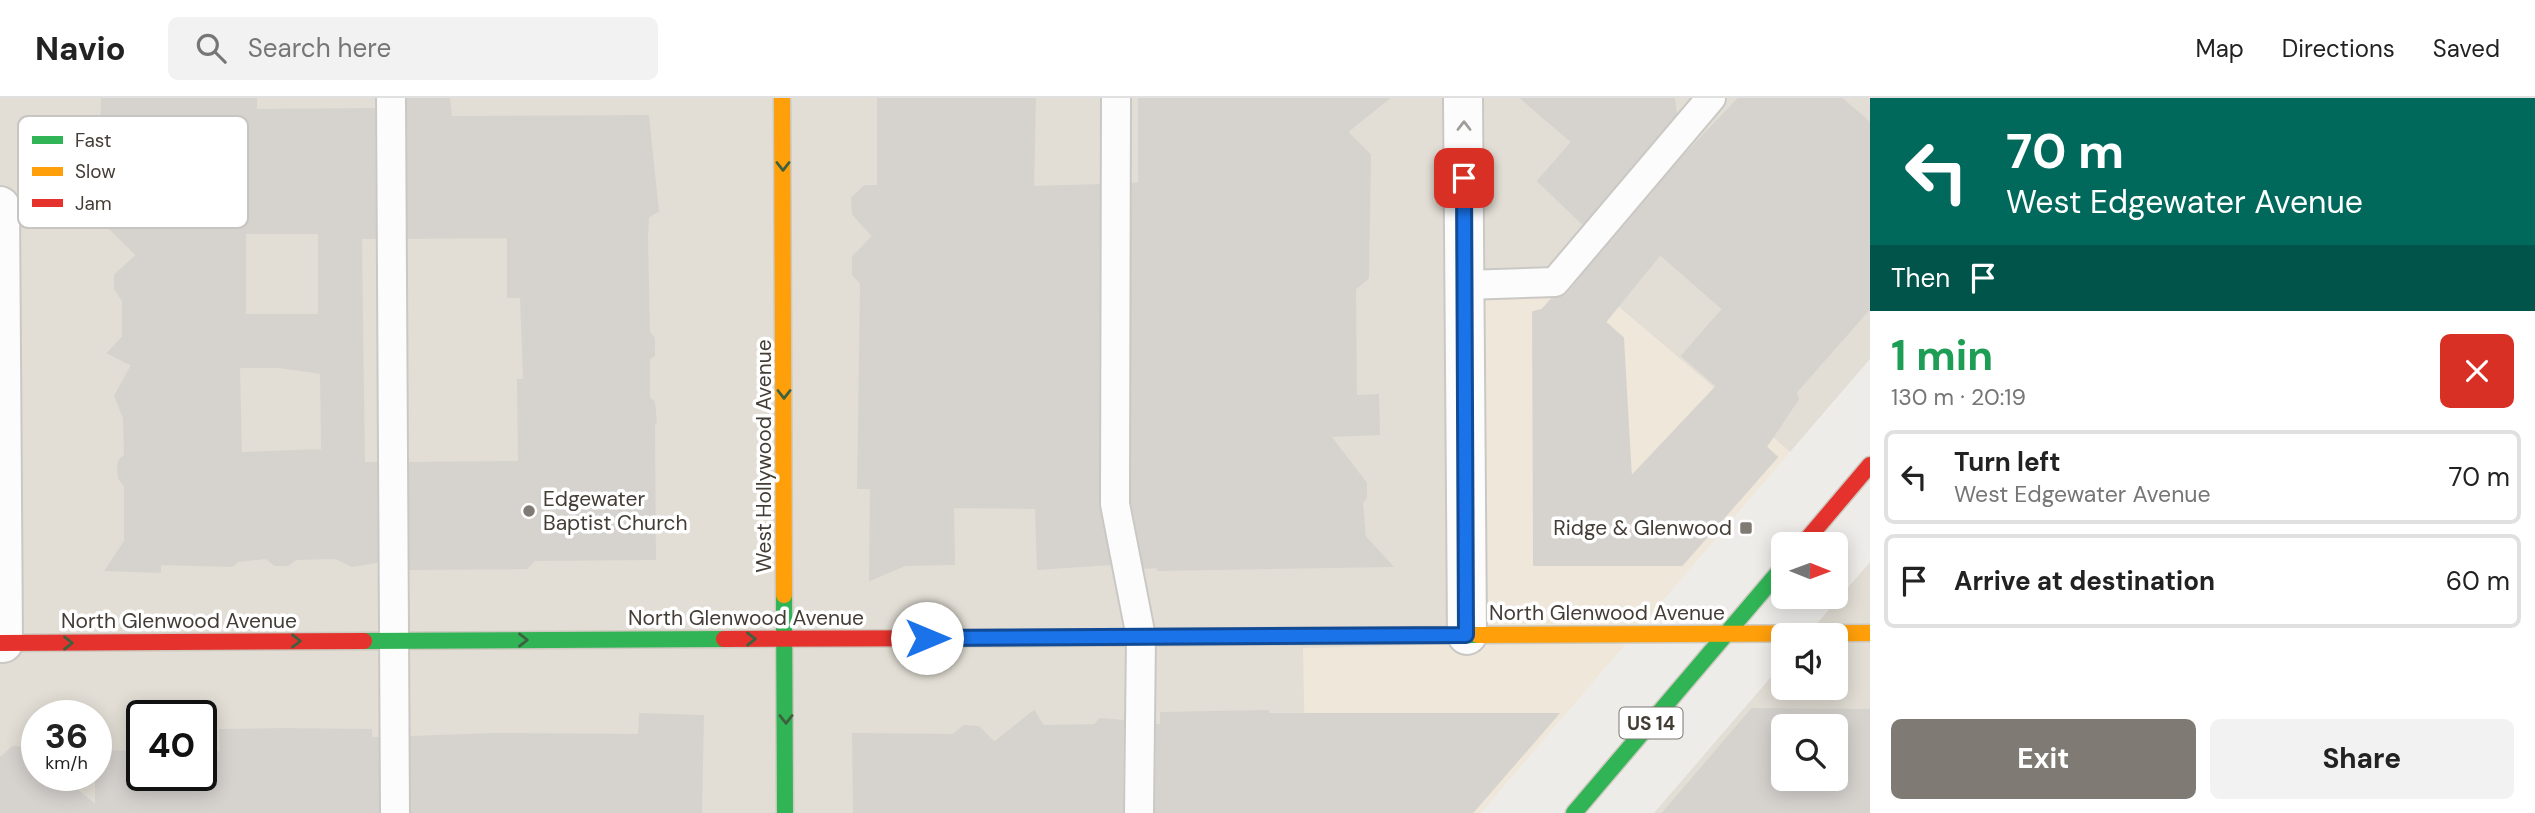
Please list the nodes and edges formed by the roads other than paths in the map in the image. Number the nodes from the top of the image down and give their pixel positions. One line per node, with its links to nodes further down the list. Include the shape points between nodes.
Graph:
1 (391, 98): 16 (lane)
2 (782, 98): 15 (street, West Hollywood Avenue, one-way to 15)
3 (1116, 98): 14 (lane, via 1115,504)
4 (1464, 98): 7 (street, one-way to 4)
5 (1711, 98): 7 (lane, via 1555,282)
6 (0, 206): 17 (street)
7 (1465, 285): 13 (street)
8 (1870, 465): 9 (street)
9 (1813, 532)
10 (1771, 581): 12 (street, US 14)
11 (1870, 633): 12 (street, North Glenwood Avenue)
12 (1727, 634): 13 (street, North Glenwood Avenue); 21 (street, US 14)
13 (1466, 635): 14 (street, North Glenwood Avenue)
14 (1141, 637): 15 (street, North Glenwood Avenue); 20 (lane)
15 (786, 639): 16 (street, North Glenwood Avenue, one-way to 15); 19 (street, West Hollywood Avenue, one-way to 19)
16 (393, 641): 17 (street, North Glenwood Avenue, one-way to 16); 18 (lane)
17 (2, 643)
18 (395, 813)
19 (785, 813)
20 (1139, 813)
21 (1574, 813)

